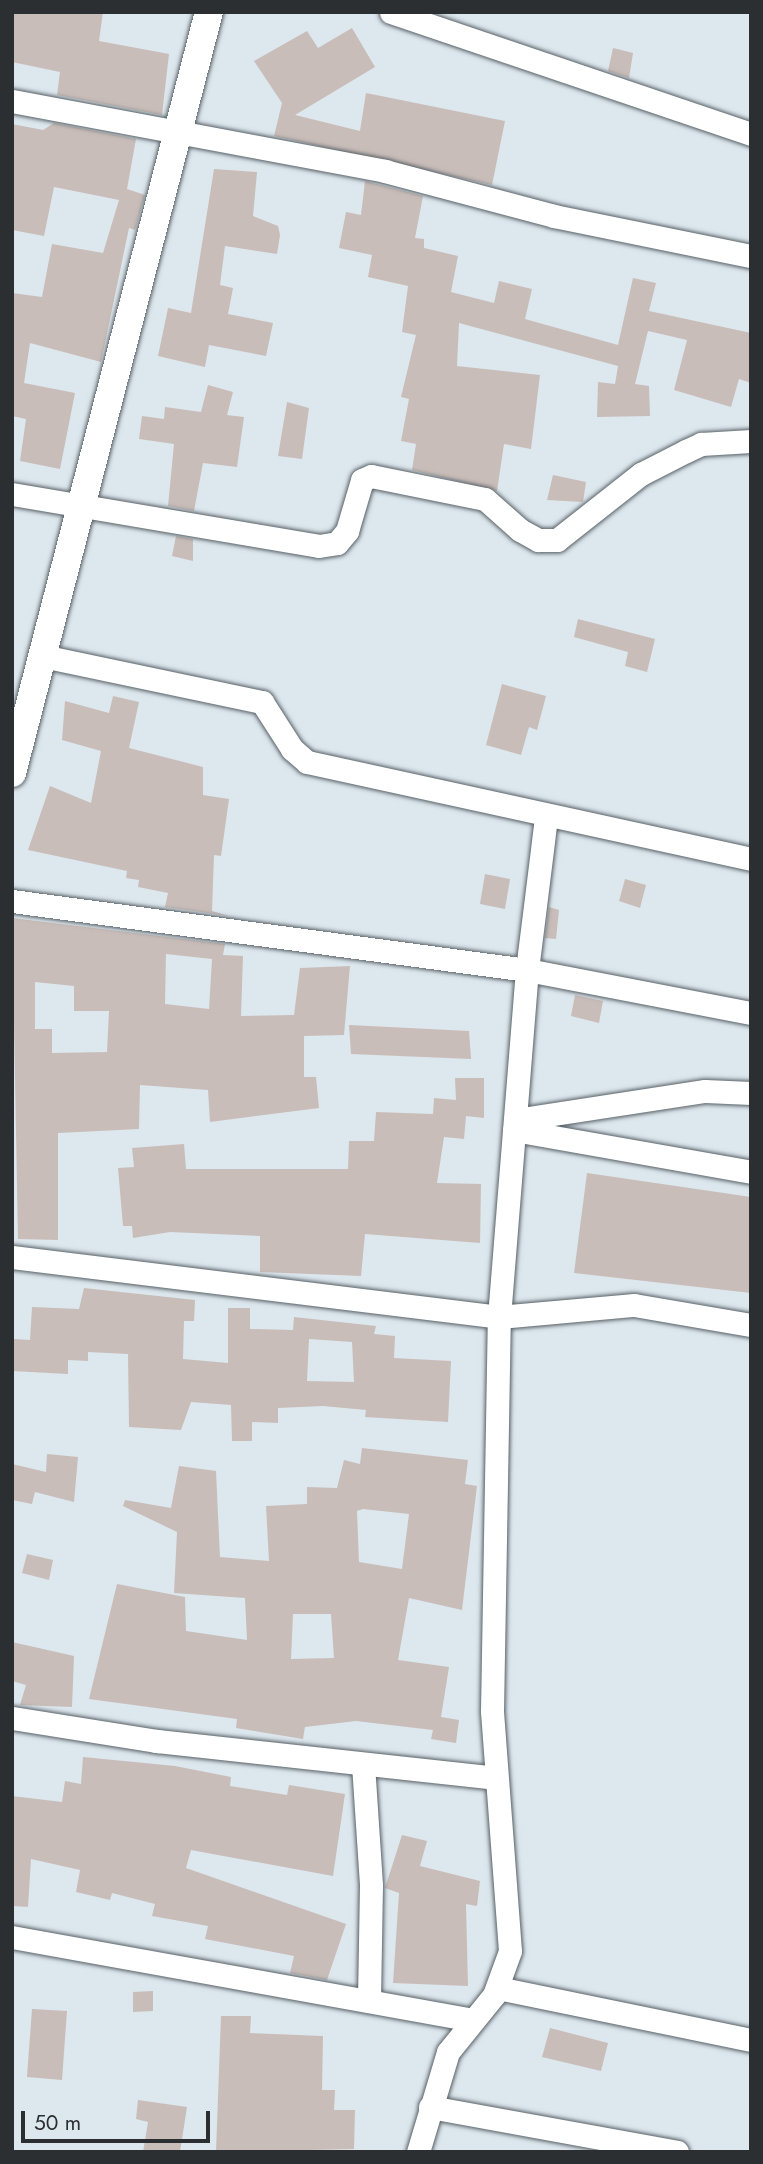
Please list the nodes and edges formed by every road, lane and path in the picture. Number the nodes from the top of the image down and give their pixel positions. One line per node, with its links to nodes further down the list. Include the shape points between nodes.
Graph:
1 (209, 12): 4 (street)
2 (391, 12): 5 (street)
3 (12, 101): 4 (street)
4 (178, 128): 6 (street); 9 (street)
5 (751, 134)
6 (751, 256)
7 (751, 441): 9 (street, via 701,444 686,450 642,474 557,540 529,535 485,499 371,477 362,481 347,531 337,543 319,546)
8 (12, 494): 9 (street)
9 (82, 510): 10 (street)
10 (43, 656): 11 (street); 12 (street, via 262,702 292,749 307,762)
11 (12, 773)
12 (546, 818): 13 (street); 15 (street)
13 (751, 859)
14 (12, 901): 15 (street)
15 (527, 970): 16 (street); 18 (street)
16 (751, 1013)
17 (751, 1093): 18 (street, via 705,1091)
18 (514, 1125): 19 (street); 21 (street)
19 (751, 1172)
20 (12, 1256): 21 (street)
21 (499, 1317): 22 (street, via 634,1305); 25 (street, via 491,1586)
22 (751, 1325)
23 (12, 1718): 24 (street)
24 (363, 1764): 25 (street); 28 (street, via 370,1885)
25 (495, 1778): 27 (street, via 510,1951)
26 (12, 1937): 28 (street)
27 (498, 1987): 29 (street); 30 (street)
28 (369, 2001): 29 (street)
29 (471, 2020): 31 (street, via 448,2052)
30 (751, 2040)
31 (430, 2108): 32 (street); 33 (street)
32 (418, 2152)
33 (677, 2152)

